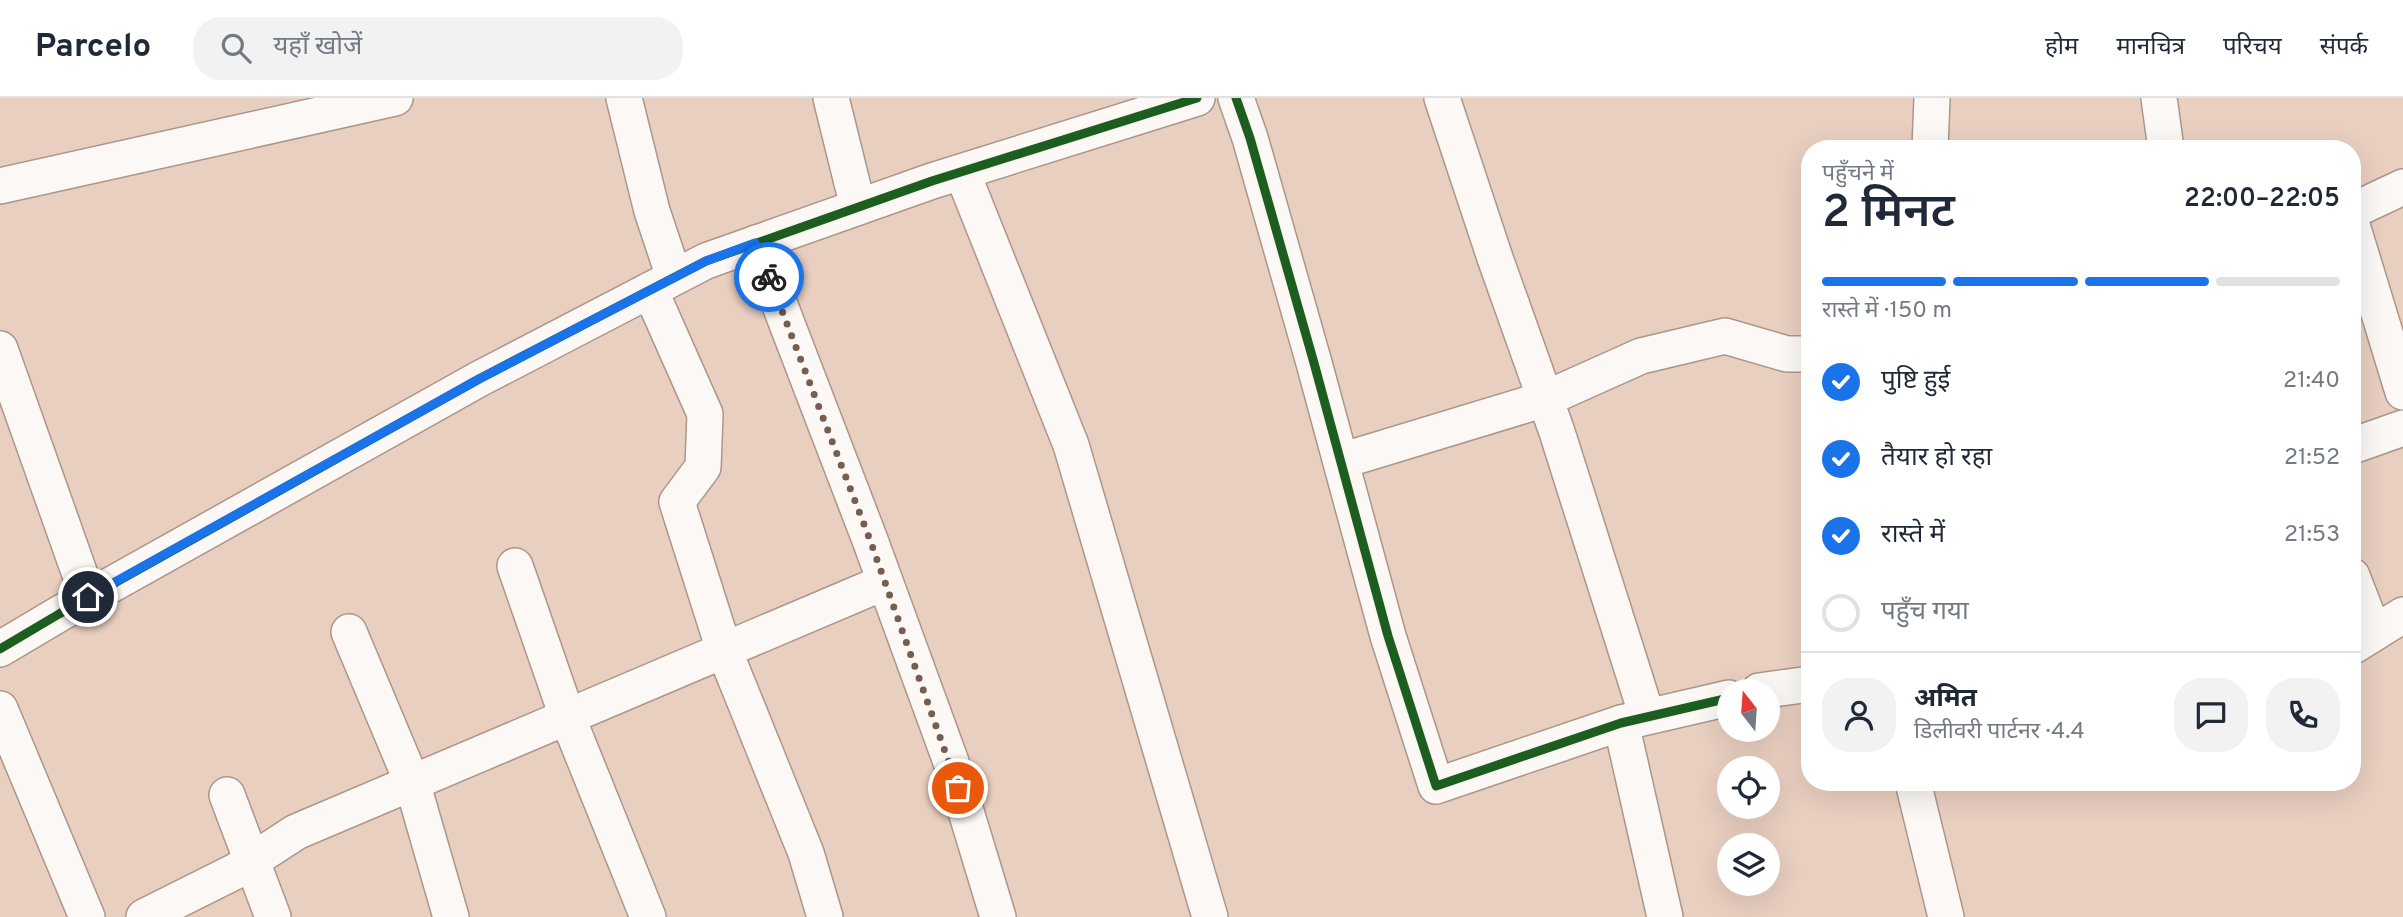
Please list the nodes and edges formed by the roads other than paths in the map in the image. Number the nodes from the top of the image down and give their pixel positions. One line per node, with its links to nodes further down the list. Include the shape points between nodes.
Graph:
1 (395, 98): 12 (street)
2 (624, 98): 18 (street, via 652,211)
3 (831, 98): 14 (street)
4 (1236, 98): 25 (street)
5 (1442, 98): 22 (street)
6 (1932, 98): 9 (street)
7 (2159, 98): 10 (street)
8 (1191, 99): 11 (street)
9 (1930, 140)
10 (2165, 140)
11 (962, 172): 14 (street); 51 (street, via 1071,444)
12 (0, 186)
13 (2403, 187): 15 (street)
14 (858, 207): 16 (street)
15 (2361, 207)
16 (755, 243): 18 (street); 27 (street)
17 (2361, 254): 21 (street)
18 (662, 284): 28 (street, via 479,379); 33 (street, via 705,414 703,467 677,502)
19 (0, 349): 28 (street)
20 (1801, 354): 22 (street, via 1725,336 1641,356)
21 (2403, 392)
22 (1545, 399): 25 (street); 39 (street)
23 (2403, 428): 24 (street)
24 (2361, 443)
25 (1341, 461): 39 (street, via 1388,636 1436,786)
26 (515, 566): 38 (street)
27 (886, 582): 33 (street); 50 (street, via 951,762)
28 (88, 597): 32 (street)
29 (2361, 597): 31 (street)
30 (349, 632): 40 (street)
31 (2376, 632)
32 (0, 649)
33 (724, 650): 38 (street); 49 (street, via 806,853)
34 (1801, 685): 35 (street)
35 (1780, 688)
36 (1717, 701): 39 (street)
37 (0, 709): 44 (street)
38 (567, 716): 40 (street); 48 (street)
39 (1634, 719): 52 (street)
40 (412, 782): 43 (street, via 296,832); 47 (street)
41 (1915, 791): 53 (street)
42 (227, 795): 43 (street)
43 (252, 860): 45 (street); 46 (street)
44 (87, 917)
45 (144, 917)
46 (272, 917)
47 (451, 917)
48 (648, 917)
49 (824, 917)
50 (998, 917)
51 (1210, 917)
52 (1665, 917)
53 (1946, 917)

